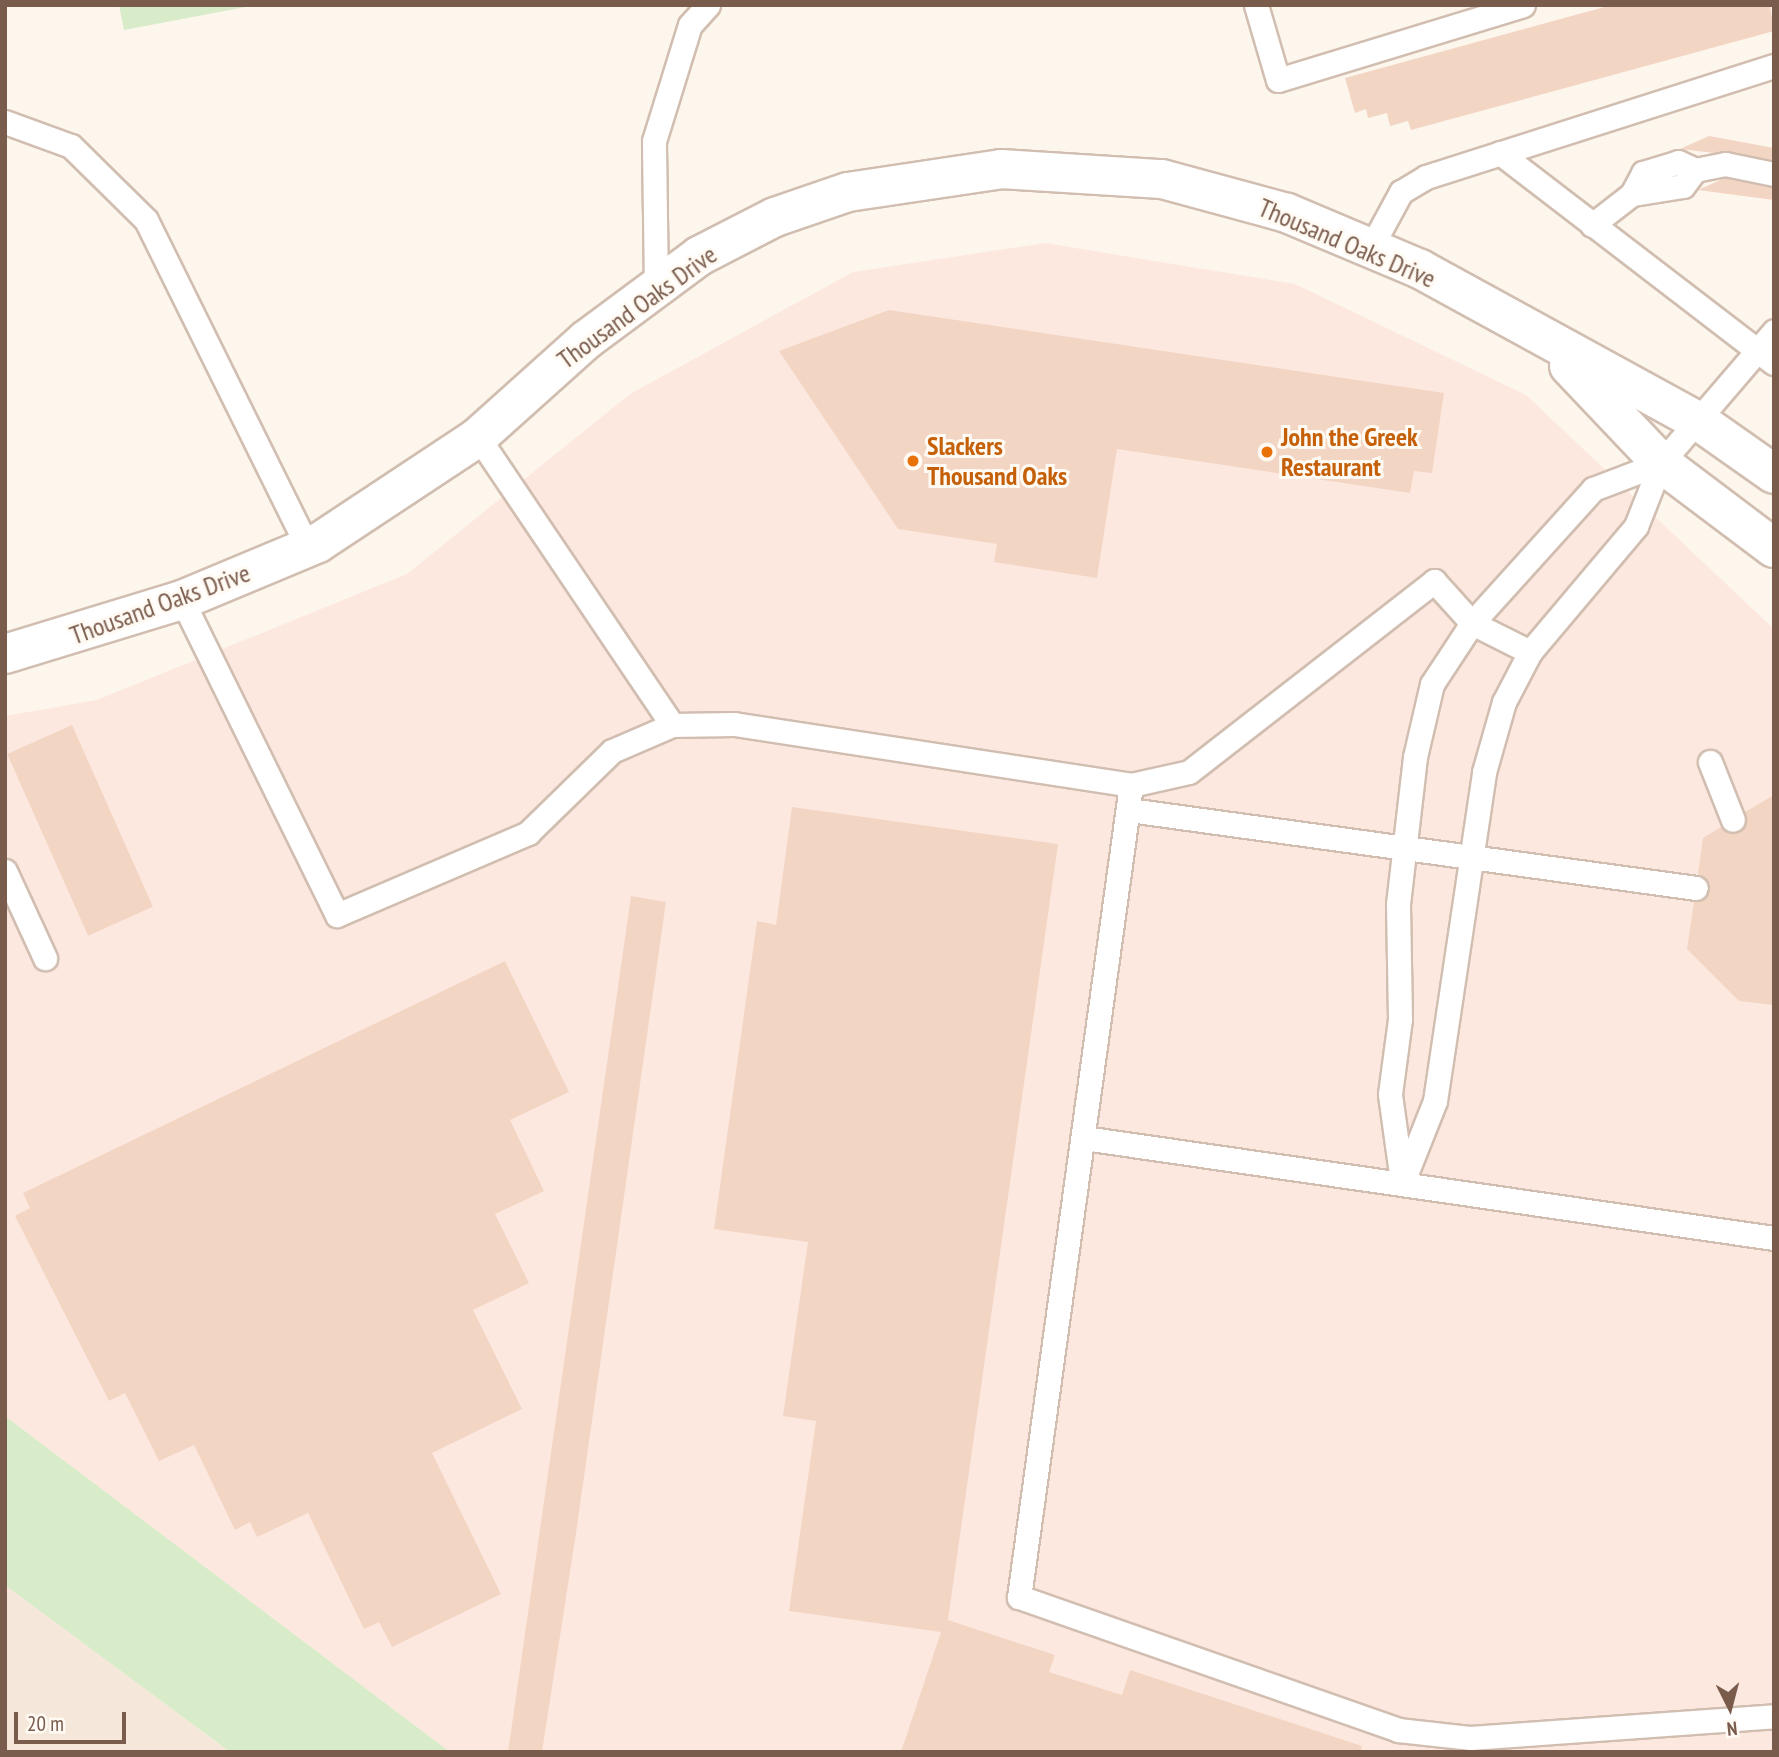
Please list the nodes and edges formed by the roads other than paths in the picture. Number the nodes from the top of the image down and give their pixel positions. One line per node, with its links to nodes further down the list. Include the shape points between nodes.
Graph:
1 (708, 5): 10 (lane, via 690,25 654,141)
2 (1256, 5): 3 (lane, via 1278,80)
3 (1523, 5)
4 (1774, 66): 6 (lane)
5 (5, 122): 18 (lane, via 71,146 146,220)
6 (1500, 153): 8 (lane); 9 (lane, via 1426,177 1401,192)
7 (1774, 174): 8 (lane, via 1725,164 1695,170 1683,186 1632,194)
8 (1592, 225): 13 (lane)
9 (1370, 248): 10 (main road, Thousand Oaks Drive, via 1287,213 1162,179 1000,169 921,177 824,201 699,256); 12 (main road, Thousand Oaks Drive, via 1420,269)
10 (656, 289): 15 (main road, Thousand Oaks Drive, via 586,340)
11 (1774, 331): 13 (lane)
12 (1549, 344): 14 (main road, Thousand Oaks Drive); 16 (main road, Thousand Oaks Drive)
13 (1765, 358): 14 (lane)
14 (1700, 422): 16 (lane); 17 (main road, Thousand Oaks Drive)
15 (478, 437): 18 (main road, Thousand Oaks Drive); 24 (lane)
16 (1661, 463): 19 (main road, Thousand Oaks Drive); 21 (lane, via 1593,489); 22 (lane, via 1636,526)
17 (1774, 474)
18 (308, 548): 20 (main road, Thousand Oaks Drive)
19 (1774, 548)
20 (182, 600): 23 (main road, Thousand Oaks Drive); 24 (lane, via 337,915 528,833 612,751)
21 (1472, 623): 22 (lane); 26 (lane, via 1434,581 1189,772); 29 (lane, via 1432,684)
22 (1530, 652): 30 (lane, via 1504,702)
23 (5, 654)
24 (672, 725): 26 (lane, via 734,724)
25 (1710, 762): 28 (lane)
26 (1131, 785): 27 (lane)
27 (1129, 810): 29 (lane); 34 (lane)
28 (1733, 820)
29 (1405, 847): 30 (lane); 35 (lane, via 1398,904 1400,1019 1390,1094)
30 (1472, 856): 32 (lane); 35 (lane, via 1435,1101)
31 (5, 870): 33 (lane)
32 (1696, 888)
33 (45, 958)
34 (1084, 1138): 35 (lane); 37 (lane, via 1019,1597 1398,1730 1470,1738)
35 (1402, 1184): 36 (lane)
36 (1774, 1238)
37 (1774, 1716)

